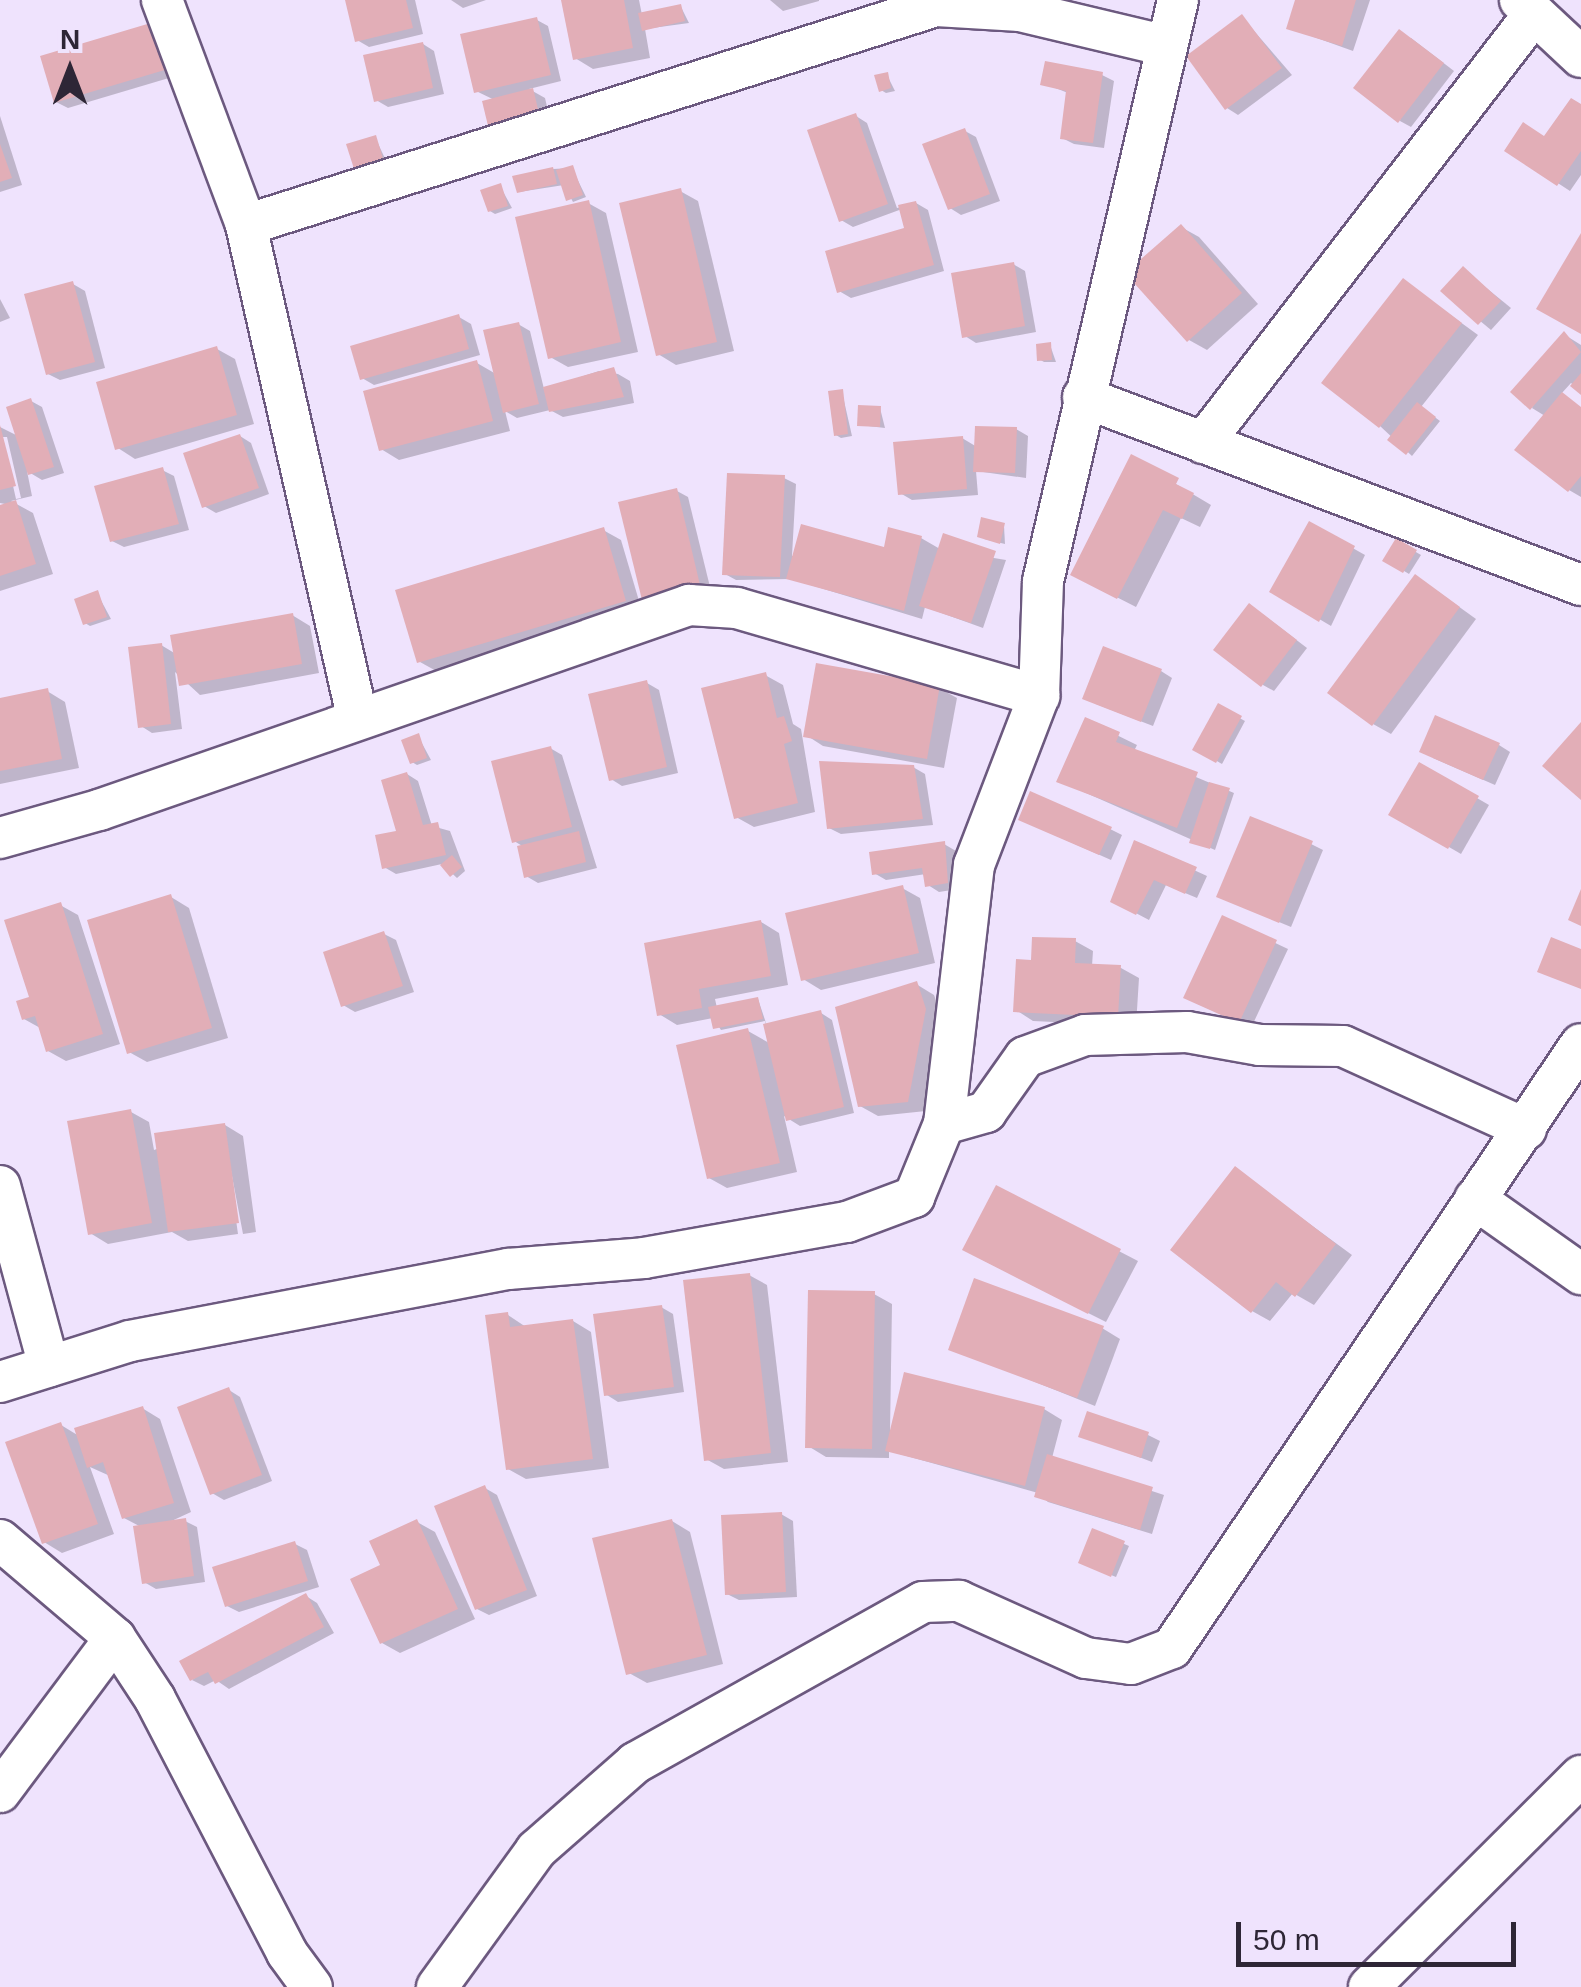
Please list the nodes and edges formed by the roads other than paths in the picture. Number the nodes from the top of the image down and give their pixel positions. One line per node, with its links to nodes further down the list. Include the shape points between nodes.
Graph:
1 (162, 0): 6 (street)
2 (1178, 0): 4 (street)
3 (1527, 7): 5 (street); 8 (street)
4 (1167, 46): 6 (street, via 1020,11 936,6); 7 (street)
5 (1581, 57)
6 (246, 225): 11 (street)
7 (1083, 397): 8 (street); 10 (street, via 1043,580)
8 (1204, 443): 9 (street)
9 (1581, 585)
10 (1040, 696): 11 (street, via 711,603 602,631); 14 (street, via 974,865)
11 (357, 716): 12 (street, via 99,810)
12 (0, 838)
13 (1581, 1044): 15 (street)
14 (944, 1124): 15 (street, via 986,1112 1025,1057 1085,1035 1187,1032 1260,1045 1343,1046); 19 (street, via 914,1197 847,1222 644,1258 489,1273 130,1341)
15 (1526, 1130): 17 (street)
16 (0, 1186): 19 (street)
17 (1475, 1199): 18 (street); 26 (street, via 1172,1648 1131,1664 1086,1658 959,1600 923,1602 635,1763 536,1850)
18 (1581, 1274)
19 (49, 1366): 20 (street)
20 (0, 1382)
21 (0, 1540): 22 (street)
22 (115, 1638): 24 (street); 25 (street, via 155,1699 287,1953)
23 (1579, 1785): 27 (street)
24 (0, 1792)
25 (312, 1987)
26 (437, 1987)
27 (1369, 1987)

